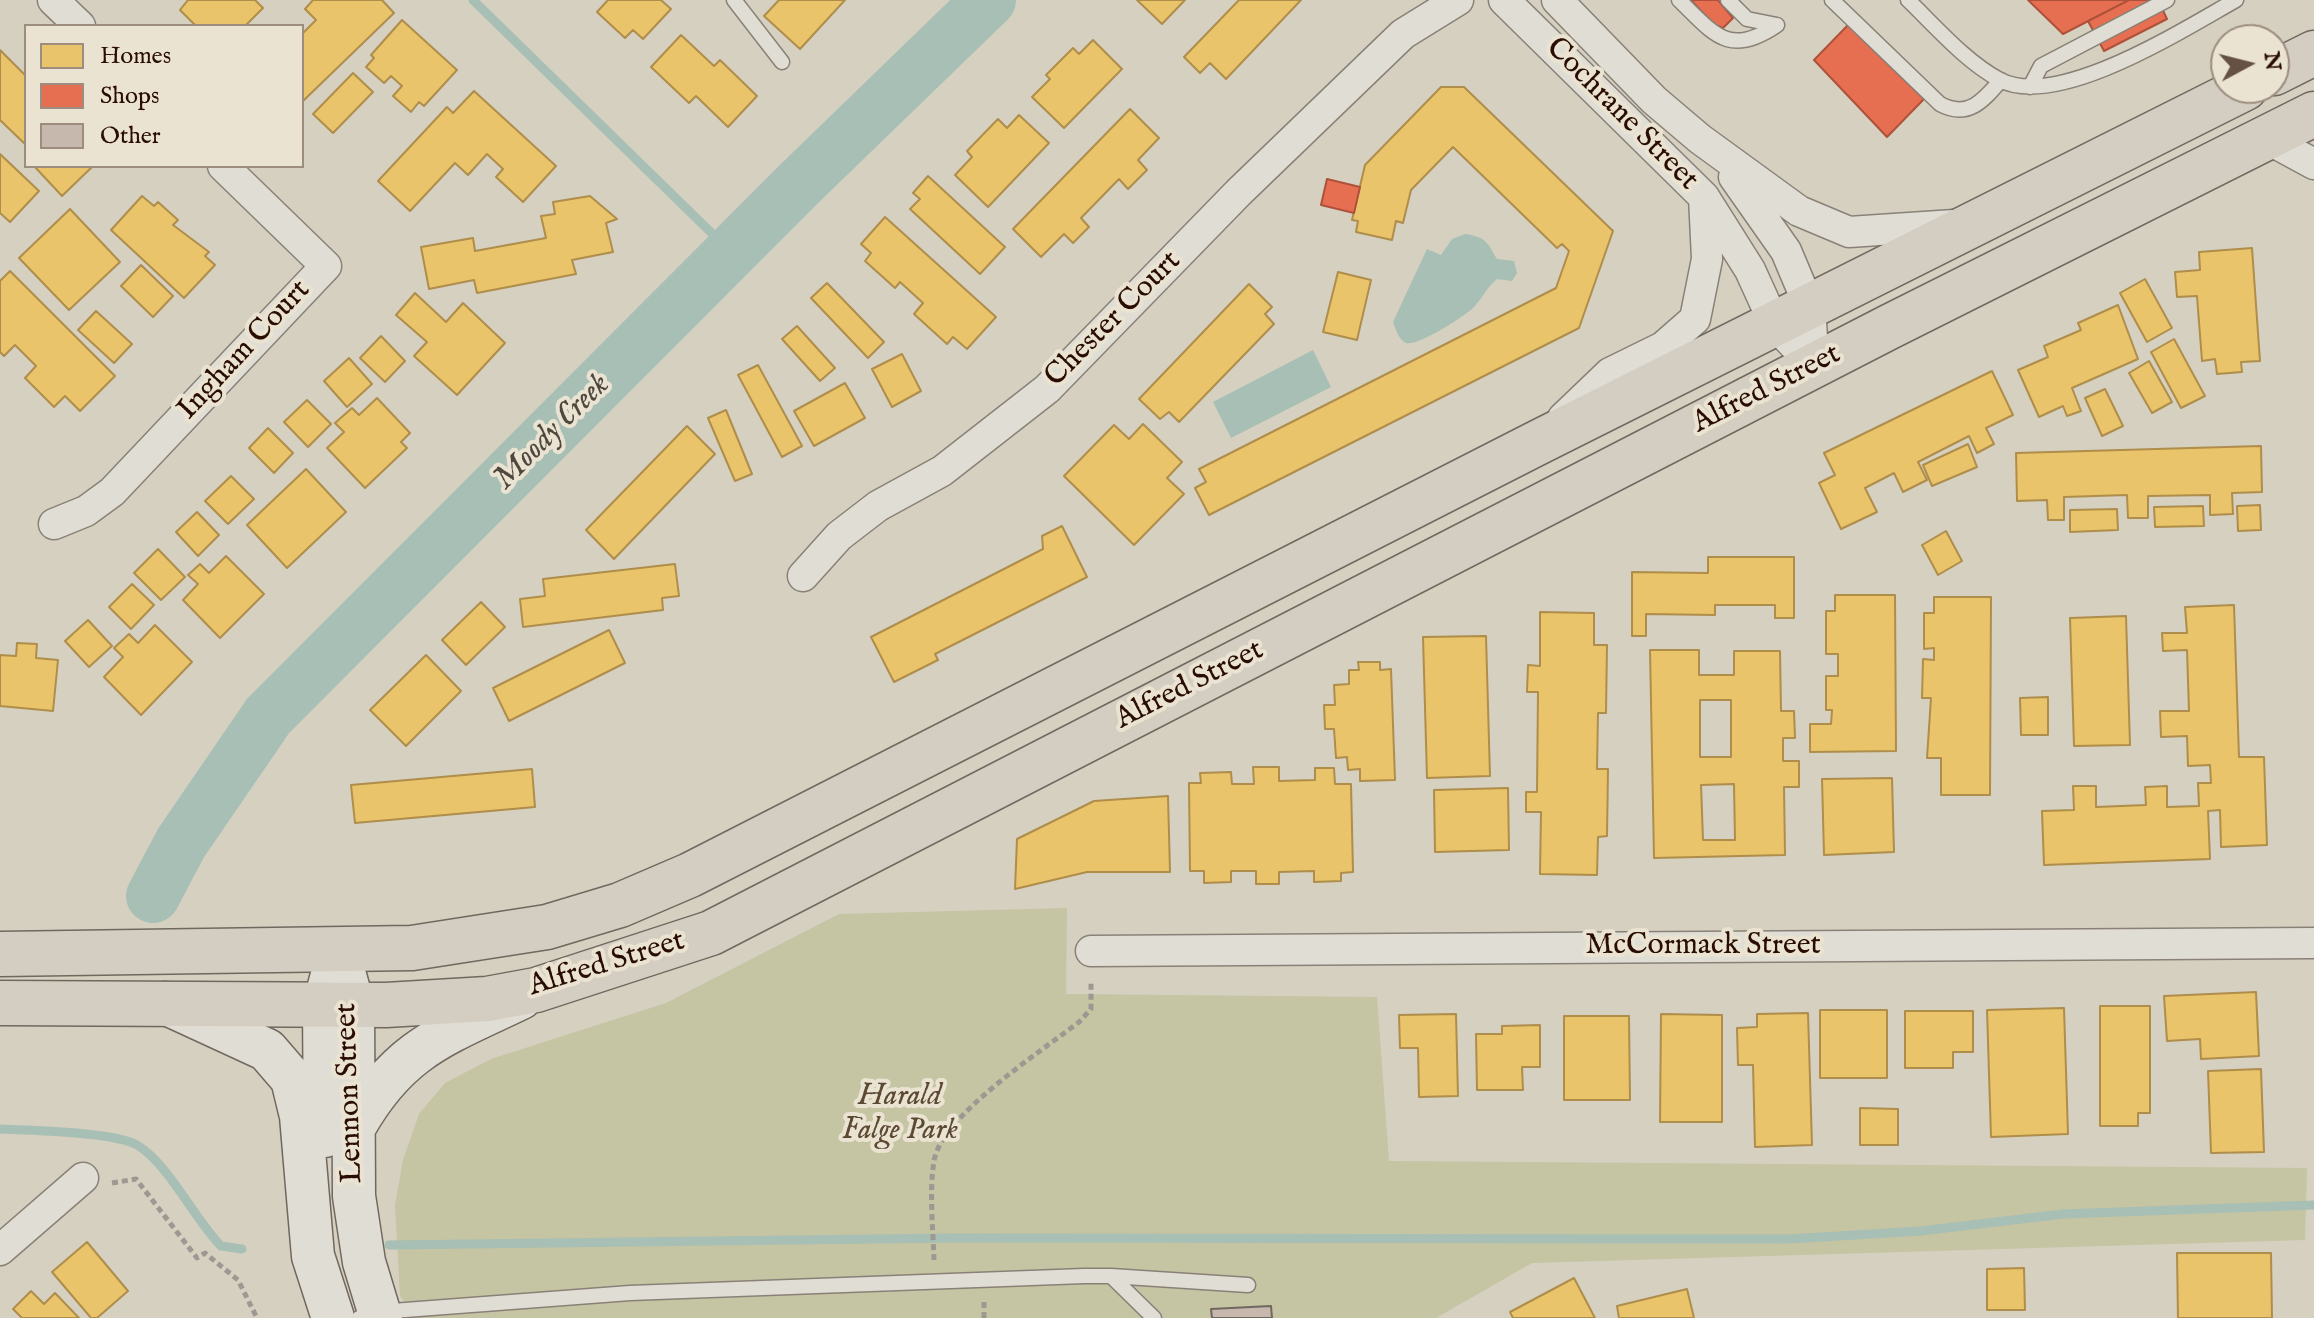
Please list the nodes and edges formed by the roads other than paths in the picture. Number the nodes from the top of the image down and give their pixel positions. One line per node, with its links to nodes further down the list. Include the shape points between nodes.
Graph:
1 (53, 0): 14 (street)
2 (734, 0): 17 (lane)
3 (1420, 0): 15 (street)
4 (1458, 0): 15 (street)
5 (1504, 0): 27 (street, Cochrane Street)
6 (1557, 0): 24 (street, Cochrane Street, via 1654,100)
7 (1679, 0): 8 (lane, via 1723,40 1748,40 1777,25 1747,19)
8 (1728, 0)
9 (1832, 0): 19 (lane, via 1953,111 1978,105)
10 (1908, 0): 19 (lane)
11 (2167, 0): 20 (lane, via 2041,66)
12 (2236, 0): 13 (lane)
13 (2214, 5): 20 (lane, via 2091,72)
14 (78, 24)
15 (1403, 34): 33 (street, Chester Court, via 1047,389 942,471 849,528)
16 (2314, 53): 18 (main road)
17 (782, 62)
18 (2290, 65)
19 (2001, 80): 20 (lane)
20 (2030, 87)
21 (2213, 104): 28 (main road, Alfred Street)
22 (2314, 114): 23 (main road, Alfred Street)
23 (2266, 138): 25 (street); 30 (main road, Alfred Street)
24 (1700, 139): 28 (street, Cochrane Street, via 1799,211 1849,232); 29 (street, Cochrane Street, via 1786,251)
25 (2314, 164)
26 (225, 168): 32 (street, Ingham Court, via 326,266 112,492 86,511)
27 (1704, 197): 29 (street, Cochrane Street, via 1750,270); 31 (street, Cochrane Street, via 1707,259 1695,319 1663,347 1610,373)
28 (1976, 223): 29 (main road, Alfred Street)
29 (1793, 317): 30 (street, Cochrane Street); 31 (main road, Alfred Street)
30 (1814, 366): 38 (main road, Alfred Street, via 711,933)
31 (1539, 442): 35 (main road, Alfred Street, via 620,905 547,927 412,948)
32 (54, 524)
33 (803, 576)
34 (2314, 943): 36 (street, McCormack Street)
35 (338, 950): 37 (main road, Alfred Street); 41 (street, Lennon Street)
36 (1091, 951)
37 (0, 954)
38 (536, 990): 41 (main road, Alfred Street, via 487,999); 42 (street, via 415,1051 375,1091)
39 (163, 1002): 40 (main road, Alfred Street); 41 (main road, Alfred Street); 48 (street, via 267,1050 292,1079 301,1116 313,1256)
40 (0, 1003)
41 (339, 1005): 42 (street, Lennon Street); 47 (street, Lennon Street, via 326,1182 332,1241)
42 (355, 1126): 47 (street, Lennon Street, via 354,1196)
43 (83, 1178): 44 (street)
44 (0, 1250)
45 (1111, 1276): 46 (lane); 47 (lane, via 660,1291); 49 (lane)
46 (1248, 1285)
47 (368, 1317)
48 (333, 1318)
49 (1154, 1318)

